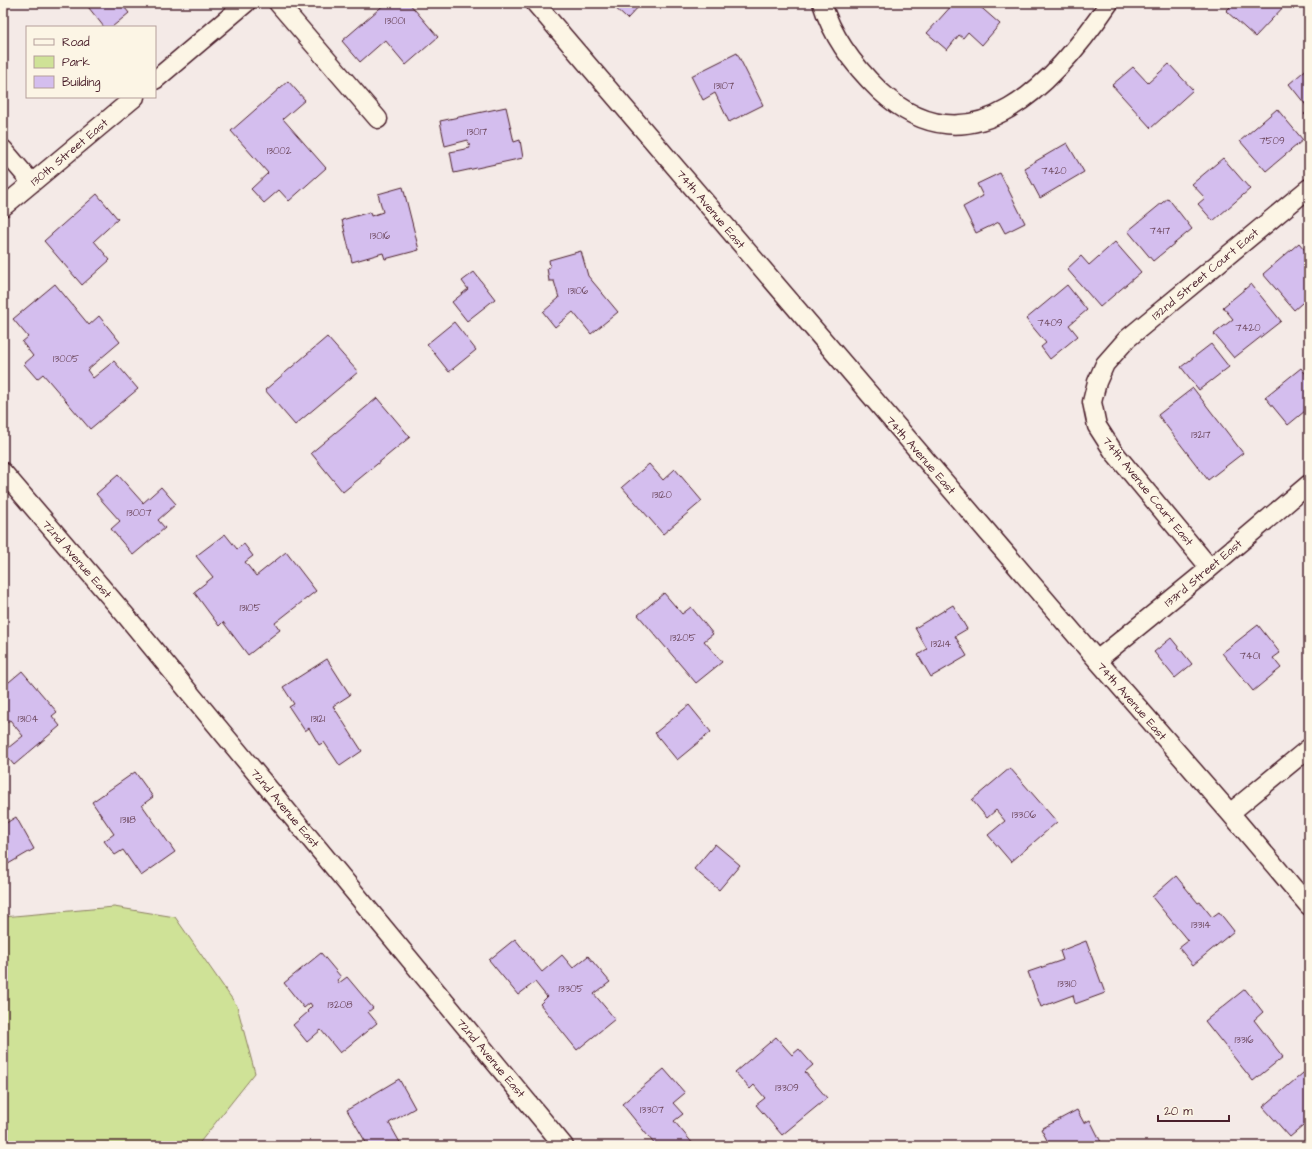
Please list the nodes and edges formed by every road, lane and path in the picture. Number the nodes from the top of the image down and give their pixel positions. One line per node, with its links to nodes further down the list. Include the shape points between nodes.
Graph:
1 (246, 3): 6 (street)
2 (278, 3): 8 (street)
3 (535, 3): 17 (street, 74th Avenue East)
4 (822, 3): 5 (street, via 839,40 867,78 888,98 911,114 953,125 972,123 994,116 1031,94 1065,60)
5 (1109, 3)
6 (156, 79)
7 (134, 98): 10 (street, 130th Street East)
8 (378, 119)
9 (3, 149): 10 (street)
10 (32, 183): 12 (street, 130th Street East)
11 (1309, 188): 13 (street, 132nd Street Court East, via 1127,339)
12 (3, 207)
13 (1105, 364): 16 (street, 74th Avenue Court East, via 1092,402 1097,426 1113,451)
14 (3, 472): 21 (street, 72nd Avenue East, via 127,617)
15 (1309, 484): 16 (street, 133rd Street East)
16 (1210, 568): 17 (street, 133rd Street East)
17 (1097, 660): 19 (street, 74th Avenue East)
18 (1309, 748): 19 (street)
19 (1230, 813): 20 (street, 74th Avenue East)
20 (1309, 906)
21 (564, 1146)

